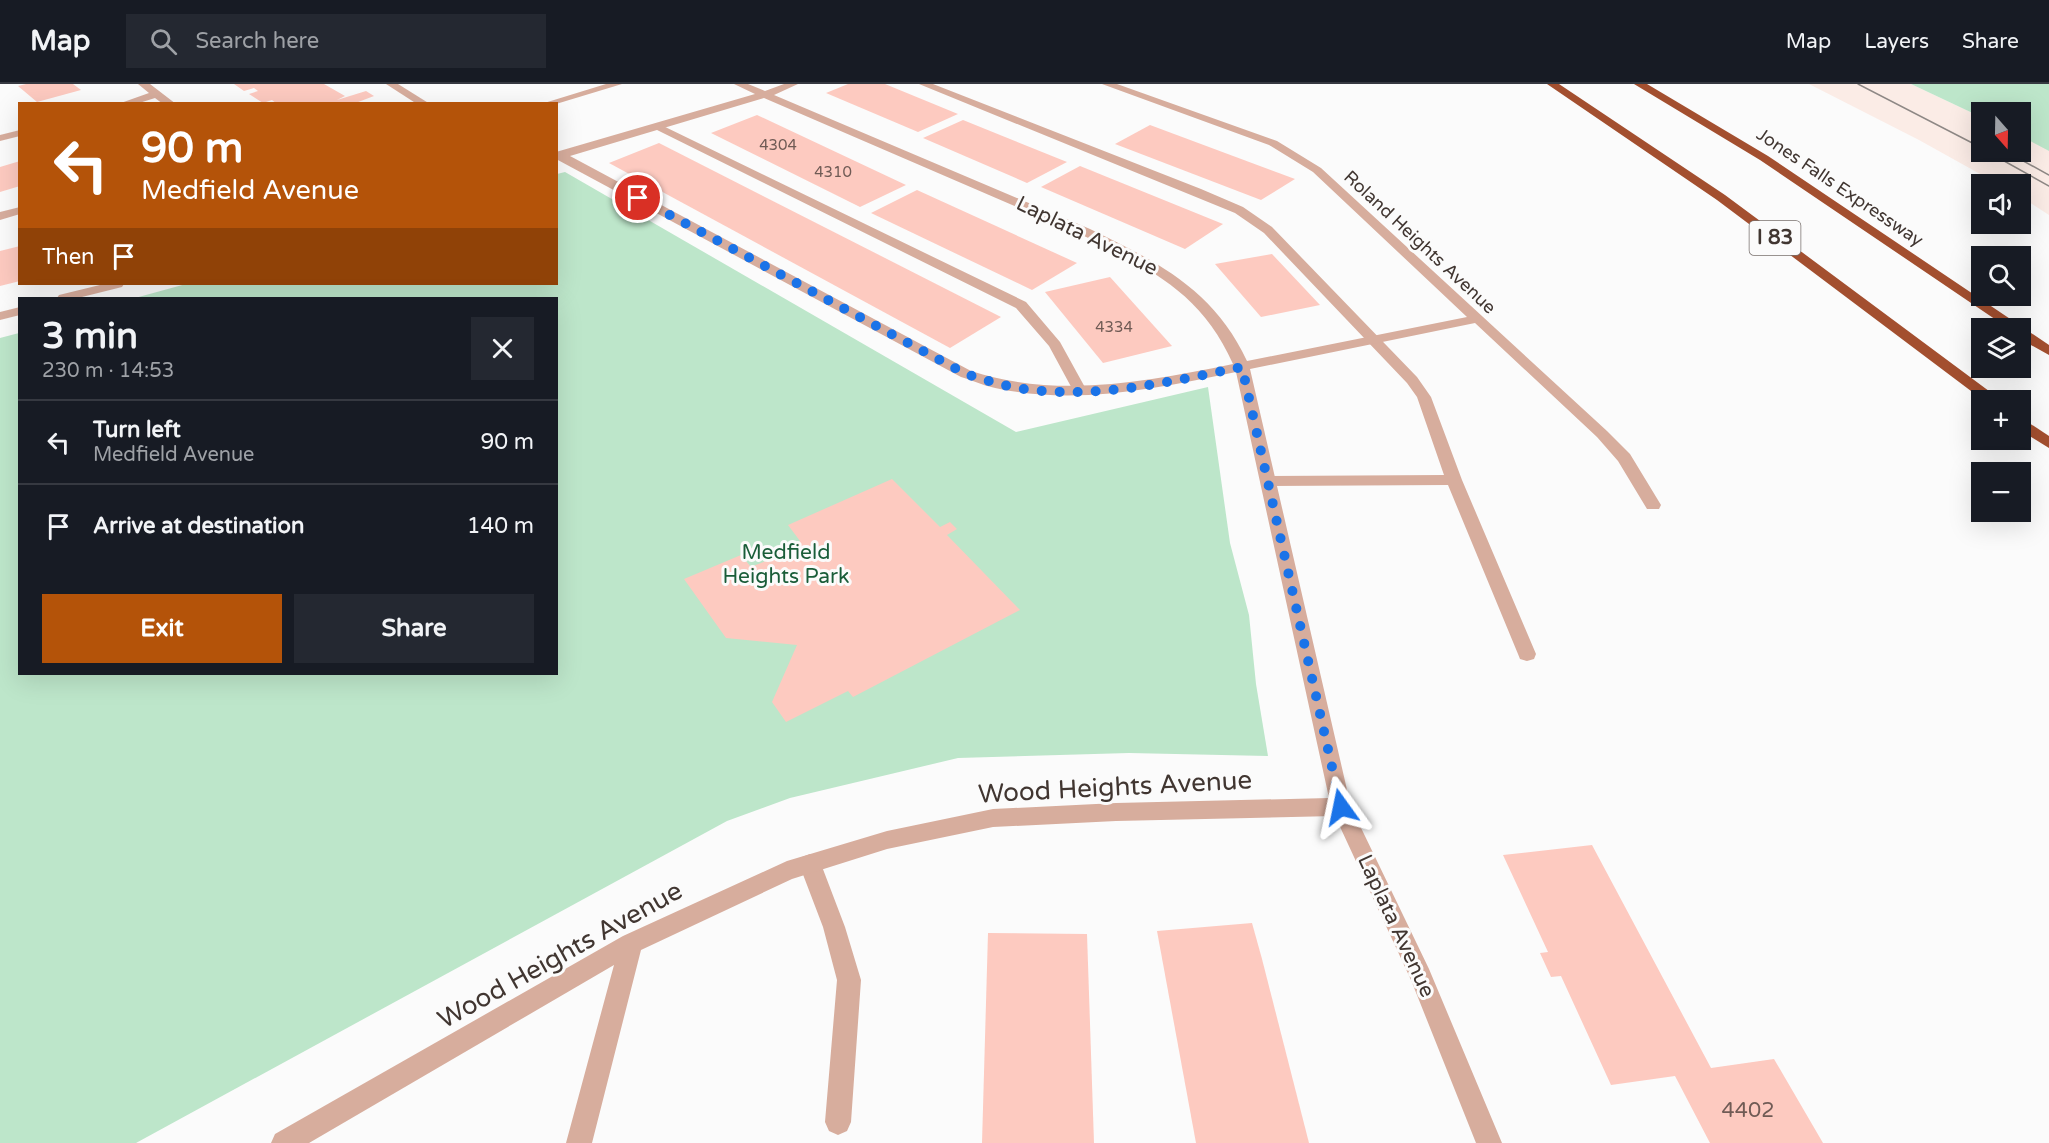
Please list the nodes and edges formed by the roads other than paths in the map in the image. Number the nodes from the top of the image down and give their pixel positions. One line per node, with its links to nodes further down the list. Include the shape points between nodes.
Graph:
1 (143, 84): 10 (street)
2 (391, 84): 14 (street)
3 (617, 84): 15 (street)
4 (739, 84): 11 (street, Laplata Avenue)
5 (793, 84): 11 (street)
6 (924, 84): 28 (street, via 1239,210 1268,230)
7 (1107, 84): 27 (street, Roland Heights Avenue, via 1273,143 1298,157)
8 (1552, 84): 32 (highway, I 83, via 1684,170)
9 (1639, 84): 26 (highway, Jones Falls Expressway, via 1764,158)
10 (157, 94): 12 (street); 13 (street)
11 (764, 95): 16 (street); 31 (street, Laplata Avenue, via 1141,259 1200,301 1234,346)
12 (130, 102)
13 (168, 102)
14 (422, 102)
15 (553, 102)
16 (657, 126): 19 (street); 33 (street, via 1021,305 1052,338)
17 (18, 134): 18 (street)
18 (0, 138)
19 (558, 156): 33 (street, via 966,374 1000,385)
20 (18, 211): 21 (street)
21 (0, 216)
22 (113, 285): 23 (street)
23 (68, 297)
24 (18, 312): 25 (street)
25 (0, 316)
26 (2001, 318)
27 (1476, 319): 28 (street); 38 (street, Roland Heights Avenue, via 1602,434 1624,458)
28 (1374, 339): 31 (street); 36 (street, via 1424,397)
29 (2031, 339): 30 (highway)
30 (2049, 351)
31 (1242, 367): 33 (street, via 1114,390); 37 (street, Laplata Avenue)
32 (1979, 390)
33 (1080, 391)
34 (2031, 430): 35 (highway)
35 (2049, 443)
36 (1454, 480): 37 (street); 39 (street)
37 (1269, 481): 40 (street, Laplata Avenue)
38 (1653, 505)
39 (1527, 654)
40 (1341, 807): 41 (street, Wood Heights Avenue, via 993,818 886,840); 46 (street, Laplata Avenue, via 1421,977)
41 (810, 864): 42 (street, Wood Heights Avenue); 43 (street, via 849,980)
42 (631, 943): 44 (street, Wood Heights Avenue); 45 (street)
43 (838, 1122)
44 (284, 1143)
45 (579, 1143)
46 (1489, 1143)

